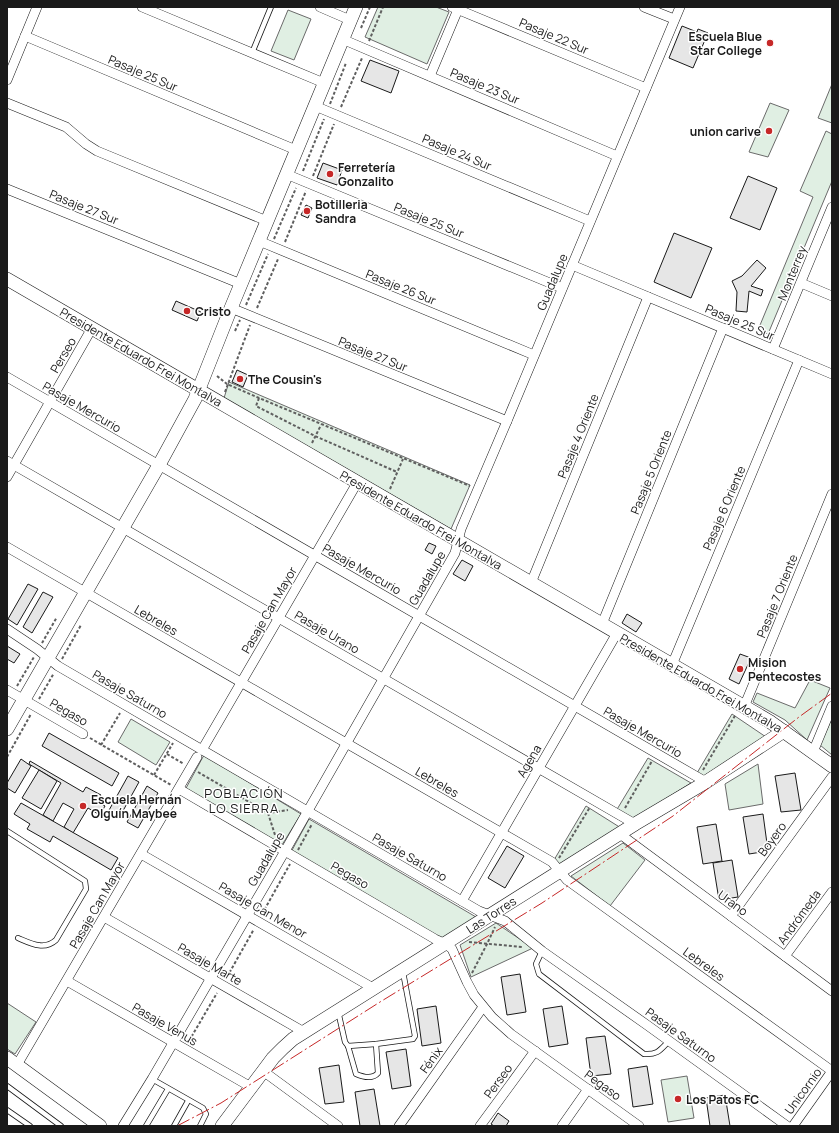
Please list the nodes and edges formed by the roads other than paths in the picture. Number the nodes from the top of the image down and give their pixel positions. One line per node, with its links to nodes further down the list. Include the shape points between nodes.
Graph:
1 (37, 7): 11 (street)
2 (142, 7): 13 (street)
3 (271, 7): 13 (lane)
4 (320, 7): 9 (street)
5 (356, 7): 9 (street)
6 (644, 7): 10 (street)
7 (680, 7): 10 (street, Guadalupe)
8 (456, 8): 14 (street); 17 (street, Pasaje 22 Sur)
9 (350, 20): 12 (street)
10 (674, 20): 17 (street, Guadalupe)
11 (25, 36): 15 (street); 20 (street, Pasaje 25 Sur)
12 (348, 41): 14 (street, Pasaje 23 Sur); 16 (street)
13 (252, 53): 16 (street)
14 (430, 76): 21 (street, Pasaje 23 Sur)
15 (7, 80)
16 (324, 83): 19 (street)
17 (646, 88): 21 (street, Guadalupe)
18 (7, 103): 25 (street, via 66,127 97,151)
19 (315, 106): 20 (street); 26 (street, Pasaje 24 Sur)
20 (296, 150): 22 (street)
21 (617, 156): 26 (street, Guadalupe)
22 (286, 174): 25 (street); 32 (street, Pasaje 25 Sur)
23 (7, 188): 31 (street, Pasaje 27 Sur)
24 (831, 212): 30 (street, Monterrey)
25 (267, 221): 27 (street)
26 (590, 221): 28 (street, Guadalupe)
27 (259, 241): 31 (street); 39 (street, Pasaje 26 Sur)
28 (572, 266): 32 (street, Guadalupe); 34 (street, Pasaje 25 Sur)
29 (7, 279): 36 (street, Presidente Eduardo Frei Montalva)
30 (800, 283): 33 (street); 38 (street, Monterrey)
31 (240, 284): 35 (street)
32 (562, 288): 39 (street, Guadalupe)
33 (832, 296)
34 (648, 297): 37 (street, Pasaje 25 Sur); 55 (street, Pasaje 4 Oriente)
35 (237, 310): 43 (street); 45 (street, Pasaje 27 Sur)
36 (92, 328): 43 (street, Presidente Eduardo Frei Montalva); 44 (street, Perseo)
37 (723, 328): 38 (street, Pasaje 25 Sur); 59 (street, Pasaje 5 Oriente)
38 (773, 349): 40 (street, Pasaje 25 Sur)
39 (534, 355): 45 (street, Guadalupe)
40 (799, 360): 41 (street, Pasaje 25 Sur); 63 (street, Pasaje 6 Oriente)
41 (832, 374)
42 (7, 377): 44 (street, Pasaje Mercurio)
43 (199, 391): 47 (street); 49 (street, Presidente Eduardo Frei Montalva)
44 (50, 402): 46 (street, Perseo); 47 (street, Pasaje Mercurio)
45 (507, 421): 52 (street, Guadalupe, via 461,529)
46 (10, 463): 48 (street, Perseo); 51 (street, Pasaje Urano)
47 (159, 465): 51 (street); 54 (street, Pasaje Mercurio)
48 (7, 477)
49 (358, 483): 52 (street, Presidente Eduardo Frei Montalva); 54 (street, Pasaje Can Mayor)
50 (832, 494): 69 (street, Pasaje 7 Oriente)
51 (123, 528): 56 (street); 58 (street, Pasaje Urano)
52 (458, 542): 55 (street, Presidente Eduardo Frei Montalva); 57 (street, Guadalupe, via 456,553)
53 (7, 547): 56 (street, Lebreles)
54 (315, 556): 57 (street, Pasaje Mercurio); 58 (street, Pasaje Can Mayor)
55 (530, 583): 59 (street, Presidente Eduardo Frei Montalva)
56 (85, 593): 62 (street); 65 (street, Lebreles)
57 (419, 616): 64 (street, Guadalupe); 68 (street, Pasaje Mercurio)
58 (278, 618): 64 (street, Pasaje Urano); 65 (street, Pasaje Can Mayor)
59 (602, 624): 61 (street, Presidente Eduardo Frei Montalva)
60 (7, 629): 62 (street, Pasaje Saturno)
61 (616, 633): 63 (street, Presidente Eduardo Frei Montalva); 68 (street, Agena)
62 (48, 658): 67 (street); 76 (street, Pasaje Saturno, via 178,735)
63 (672, 665): 69 (street, Presidente Eduardo Frei Montalva)
64 (383, 679): 74 (street, Guadalupe); 78 (street, Pasaje Urano)
65 (241, 683): 74 (street, Lebreles); 76 (street, Pasaje Can Mayor)
66 (7, 690): 67 (street, Pegaso)
67 (24, 700): 71 (street); 73 (street, Pegaso)
68 (574, 706): 78 (street, Agena); 80 (street, Pasaje Mercurio)
69 (743, 706): 72 (street, Presidente Eduardo Frei Montalva)
70 (832, 706): 75 (street)
71 (7, 729)
72 (784, 732): 75 (street, Presidente Eduardo Frei Montalva); 80 (street, Las Torres)
73 (83, 734)
74 (346, 744): 82 (street, Guadalupe); 85 (street, Lebreles)
75 (813, 752): 77 (street, Presidente Eduardo Frei Montalva)
76 (199, 753): 81 (street, Pasaje Can Mayor); 82 (street, Pasaje Saturno)
77 (832, 766)
78 (538, 769): 83 (street, Pasaje Urano); 85 (street, Agena)
79 (832, 777): 94 (street, Boyero)
80 (702, 780): 83 (street, Las Torres)
81 (179, 789): 87 (street, Pegaso); 88 (street, Pasaje Can Mayor)
82 (304, 809): 87 (street, Guadalupe); 91 (street, Pasaje Saturno)
83 (635, 824): 86 (street, Las Torres)
84 (7, 831): 96 (lane, via 86,884 86,889 52,944 37,946)
85 (501, 833): 89 (street, Lebreles); 91 (street, Agena)
86 (620, 834): 89 (street, Las Torres); 94 (street, Urano)
87 (281, 849): 92 (street, Guadalupe); 97 (street, Pegaso, via 435,939)
88 (141, 854): 92 (street, Pasaje Can Menor); 95 (street, Pasaje Can Mayor)
89 (557, 868): 93 (street, Las Torres); 115 (street, Lebreles, via 567,880)
90 (832, 892): 99 (street, Andrómeda)
91 (462, 901): 93 (street, Pasaje Saturno)
92 (247, 915): 101 (street, Guadalupe); 103 (street, Pasaje Can Menor)
93 (494, 916): 97 (street, Las Torres); 98 (street, Pasaje Saturno, via 505,921)
94 (731, 916): 99 (street, Urano)
95 (104, 917): 101 (street, Pasaje Marte); 102 (street, Pasaje Can Mayor)
96 (18, 938)
97 (449, 942): 100 (street, Las Torres); 105 (street, Pegaso, via 466,982)
98 (541, 950): 108 (street, Pasaje Saturno); 108 (lane, via 536,964 539,974 644,1054 658,1052)
99 (785, 956): 104 (street, Urano)
100 (403, 970): 103 (street, Las Torres); 110 (lane, via 415,1036 413,1039)
101 (210, 978): 107 (street, Pasaje Marte); 109 (street, Guadalupe)
102 (66, 981): 109 (street, Pasaje Venus); 113 (street, Pasaje Can Mayor)
103 (373, 988): 106 (street, Las Torres)
104 (832, 991)
105 (483, 1007): 112 (street, Pegaso, via 501,1026); 132 (street, Fénix)
106 (338, 1010): 107 (street, Las Torres); 111 (lane)
107 (304, 1032): 114 (street, Las Torres, via 283,1048)
108 (669, 1041): 136 (street, Pasaje Saturno)
109 (173, 1042): 116 (street, Guadalupe); 118 (street, Pasaje Venus)
110 (376, 1044): 111 (lane); 111 (lane, via 378,1073 370,1078 356,1074)
111 (348, 1046)
112 (535, 1051): 120 (street, Pegaso); 133 (street, Perseo)
113 (10, 1060): 126 (street)
114 (263, 1071): 118 (street, Las Torres); 131 (street)
115 (832, 1071): 137 (street, Unicornio)
116 (152, 1079): 119 (lane); 127 (street, Guadalupe)
117 (7, 1086): 125 (lane)
118 (251, 1087): 123 (street, Las Torres)
119 (168, 1089): 121 (lane); 128 (lane)
120 (588, 1089): 134 (street); 135 (street, Pegaso)
121 (188, 1101): 129 (lane); 130 (lane, via 202,1108 206,1114)
122 (7, 1110): 124 (lane)
123 (224, 1125)
124 (30, 1126)
125 (61, 1126)
126 (100, 1126)
127 (123, 1126)
128 (146, 1126)
129 (174, 1126)
130 (200, 1126)
131 (338, 1126)
132 (398, 1126)
133 (480, 1126)
134 (562, 1126)
135 (640, 1126)
136 (787, 1126)
137 (792, 1126)

